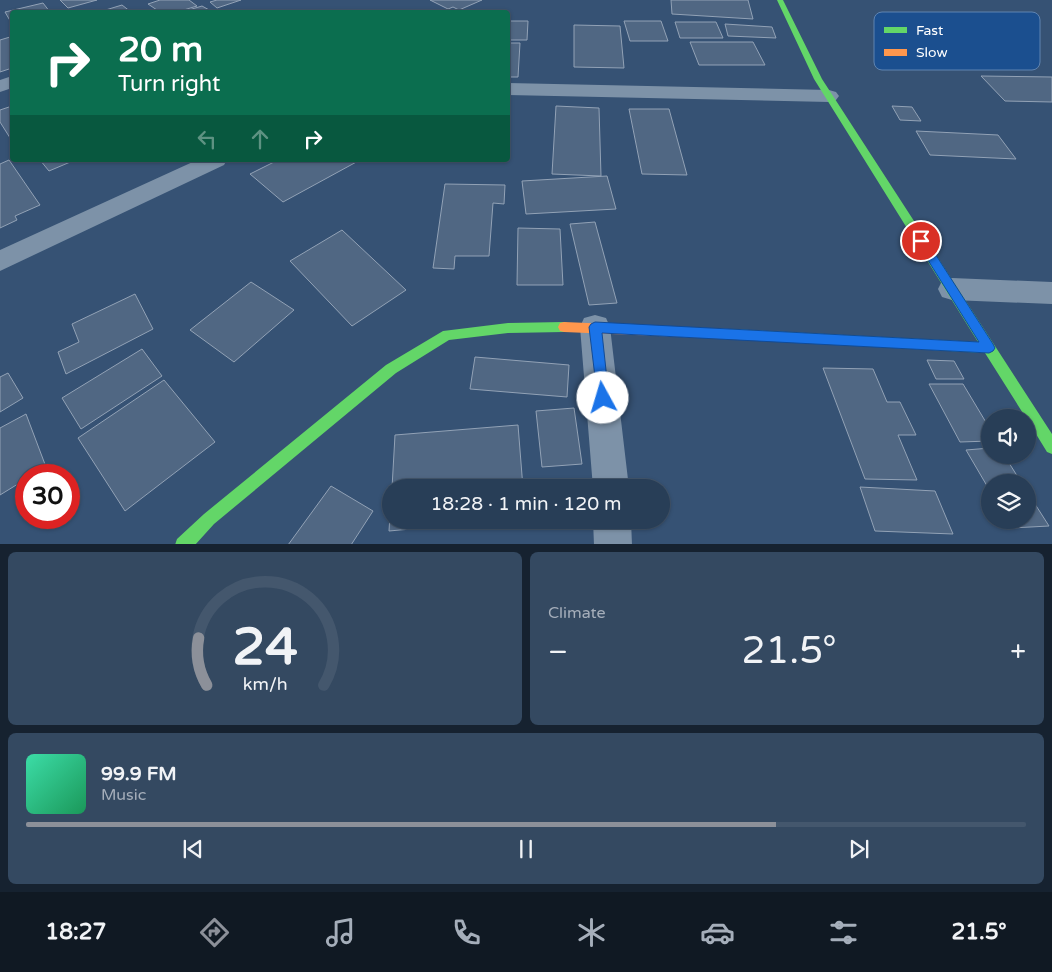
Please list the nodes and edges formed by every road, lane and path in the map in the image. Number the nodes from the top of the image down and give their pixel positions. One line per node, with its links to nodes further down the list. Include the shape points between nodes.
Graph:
1 (780, 0): 3 (street)
2 (510, 89): 3 (street)
3 (829, 96): 6 (street)
4 (212, 162): 5 (street)
5 (0, 261)
6 (952, 290): 7 (street); 9 (street)
7 (1052, 293)
8 (595, 327): 9 (street); 11 (street); 13 (street, via 508,328 447,335 391,369)
9 (989, 348): 10 (street)
10 (1052, 447)
11 (610, 479)
12 (612, 529): 14 (street)
13 (183, 544)
14 (613, 544)

